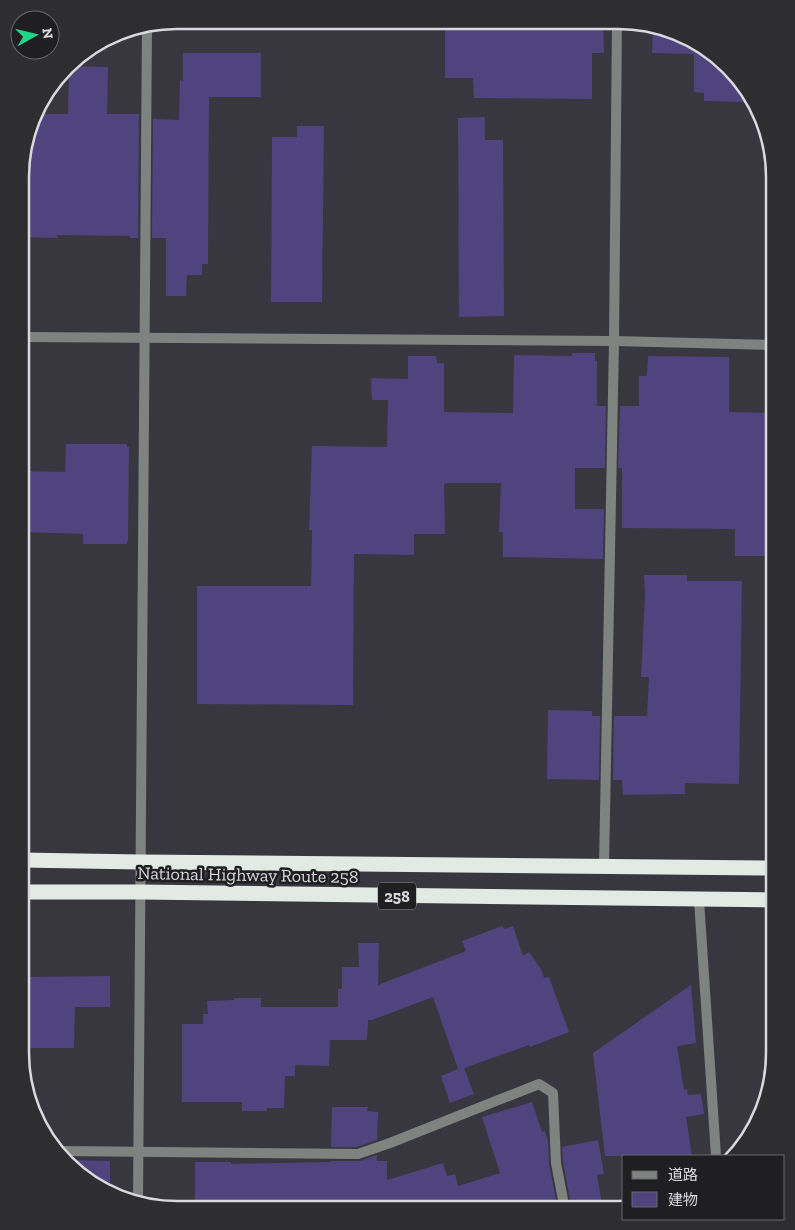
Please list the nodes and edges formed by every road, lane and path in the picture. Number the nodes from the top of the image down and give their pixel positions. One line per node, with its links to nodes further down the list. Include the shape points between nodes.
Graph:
1 (617, 29): 5 (street)
2 (147, 32): 4 (street)
3 (29, 337): 4 (street)
4 (145, 338): 5 (street); 8 (street)
5 (614, 341): 6 (street); 9 (street)
6 (766, 345)
7 (29, 860): 8 (highway, National Highway Route 258 / 258)
8 (141, 862): 9 (highway, National Highway Route 258 / 258); 12 (street)
9 (604, 866): 10 (highway, National Highway Route 258 / 258)
10 (766, 868)
11 (29, 892): 12 (highway, National Highway Route 258 / 258)
12 (141, 892): 13 (highway, National Highway Route 258 / 258); 16 (street)
13 (700, 900): 14 (highway, National Highway Route 258 / 258); 17 (street)
14 (766, 900)
15 (66, 1151): 16 (street)
16 (138, 1152): 18 (street); 19 (street, via 358,1154 539,1084 553,1093 556,1163)
17 (716, 1155)
18 (138, 1196)
19 (563, 1201)

